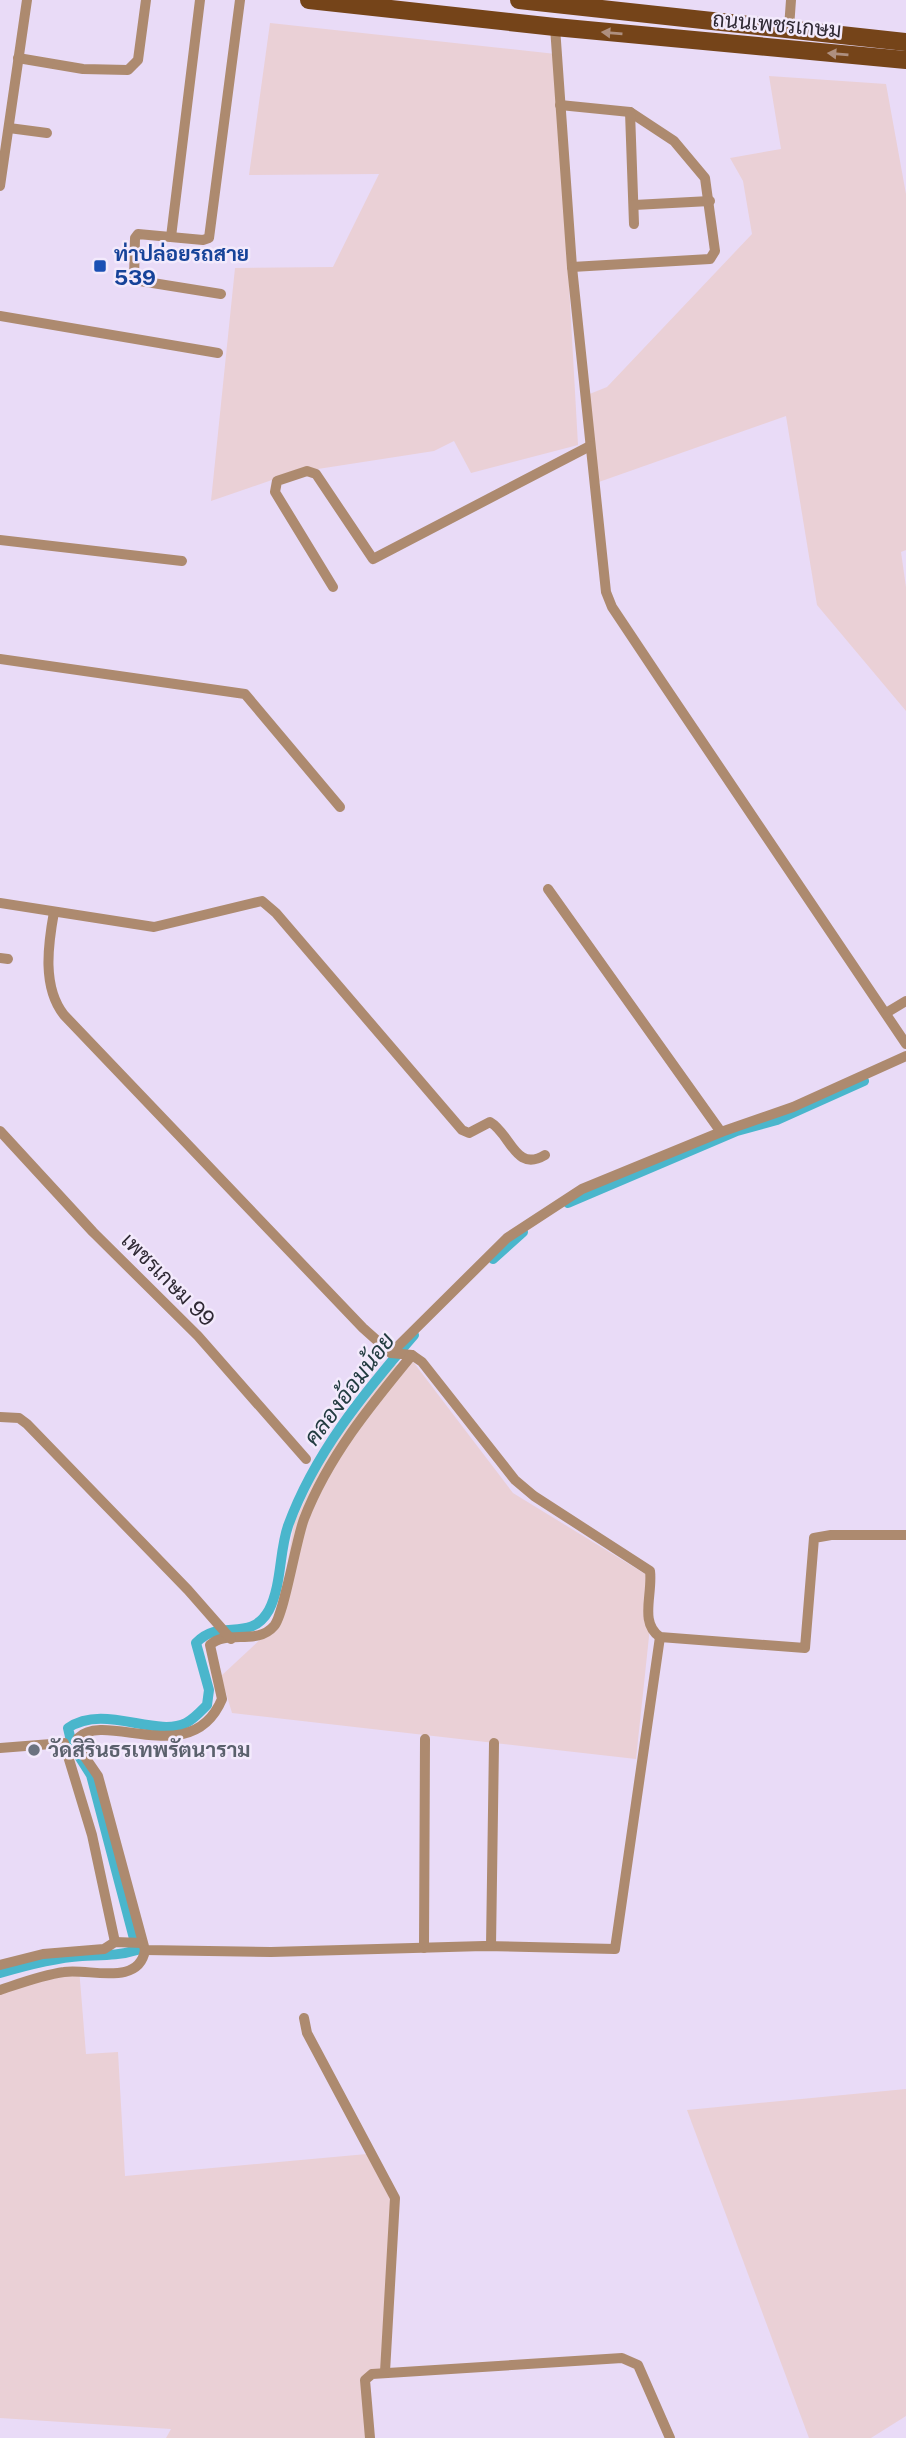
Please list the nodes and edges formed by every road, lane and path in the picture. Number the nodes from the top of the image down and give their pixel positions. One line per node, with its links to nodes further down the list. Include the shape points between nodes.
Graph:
1 (27, 0): 11 (street)
2 (146, 0): 11 (street, via 138,60 128,70 83,69)
3 (200, 0): 21 (street)
4 (240, 0): 21 (street, via 209,238)
5 (309, 0): 8 (main road, ถนนเพชรเกษม)
6 (521, 0): 9 (main road, ถนนเพชรเกษม)
7 (791, 0): 9 (street)
8 (555, 27): 12 (main road, ถนนเพชรเกษม, one-way to 8); 13 (street)
9 (789, 28): 10 (main road, ถนนเพชรเกษม)
10 (906, 42)
11 (19, 58): 15 (street)
12 (906, 60)
13 (560, 105): 14 (street); 22 (street)
14 (630, 112): 18 (street, via 674,142 695,164 705,178); 19 (street)
15 (9, 128): 16 (street); 17 (street)
16 (47, 133)
17 (0, 187)
18 (710, 201): 19 (street); 22 (street, via 715,251 710,259)
19 (634, 205): 20 (street)
20 (634, 224)
21 (171, 237): 23 (street, via 136,236 134,280)
22 (572, 267): 26 (street)
23 (221, 294)
24 (0, 316): 25 (street)
25 (218, 353)
26 (590, 446): 29 (street, via 375,558 368,556 316,474 307,471 277,481 275,492); 36 (street, via 602,566 612,607)
27 (0, 540): 28 (street)
28 (182, 561)
29 (333, 587)
30 (0, 659): 31 (street, via 245,694)
31 (341, 807)
32 (548, 889): 40 (street)
33 (0, 904): 34 (street)
34 (54, 912): 41 (street, via 166,927 262,901 462,1130 469,1133 490,1122 523,1159 532,1161); 42 (street, via 48,952 53,998 64,1015 363,1328)
35 (906, 1001): 36 (street)
36 (886, 1013): 37 (street)
37 (906, 1044)
38 (906, 1056): 40 (street, via 793,1107)
39 (0, 1131): 45 (street, เพชรเกษม 99, via 198,1336)
40 (721, 1132): 42 (street, via 603,1179 532,1219 507,1238)
41 (545, 1155)
42 (393, 1353): 43 (street)
43 (410, 1354): 47 (street, via 351,1430 323,1481 305,1518 275,1625 259,1636); 48 (street, via 427,1368 524,1489 650,1571 648,1623)
44 (0, 1418): 47 (street, via 19,1418 27,1424)
45 (306, 1459)
46 (906, 1535): 48 (street, via 814,1538 805,1648)
47 (230, 1637): 55 (street, via 210,1645 222,1699 210,1718 197,1727 174,1736 110,1731 85,1732 78,1738 78,1747 98,1776)
48 (660, 1637): 53 (street, via 615,1949)
49 (425, 1739): 54 (street)
50 (494, 1743): 53 (street)
51 (0, 1748): 52 (street, via 64,1744)
52 (119, 1943): 55 (street); 56 (street)
53 (491, 1947): 54 (street)
54 (424, 1948): 55 (street)
55 (142, 1950): 57 (street, via 116,1975 64,1972)
56 (0, 1965)
57 (0, 1990)
58 (303, 2018): 59 (street, via 396,2198)
59 (386, 2372): 60 (street, via 365,2380); 61 (street, via 629,2358 638,2365)
60 (370, 2438)
61 (670, 2438)

